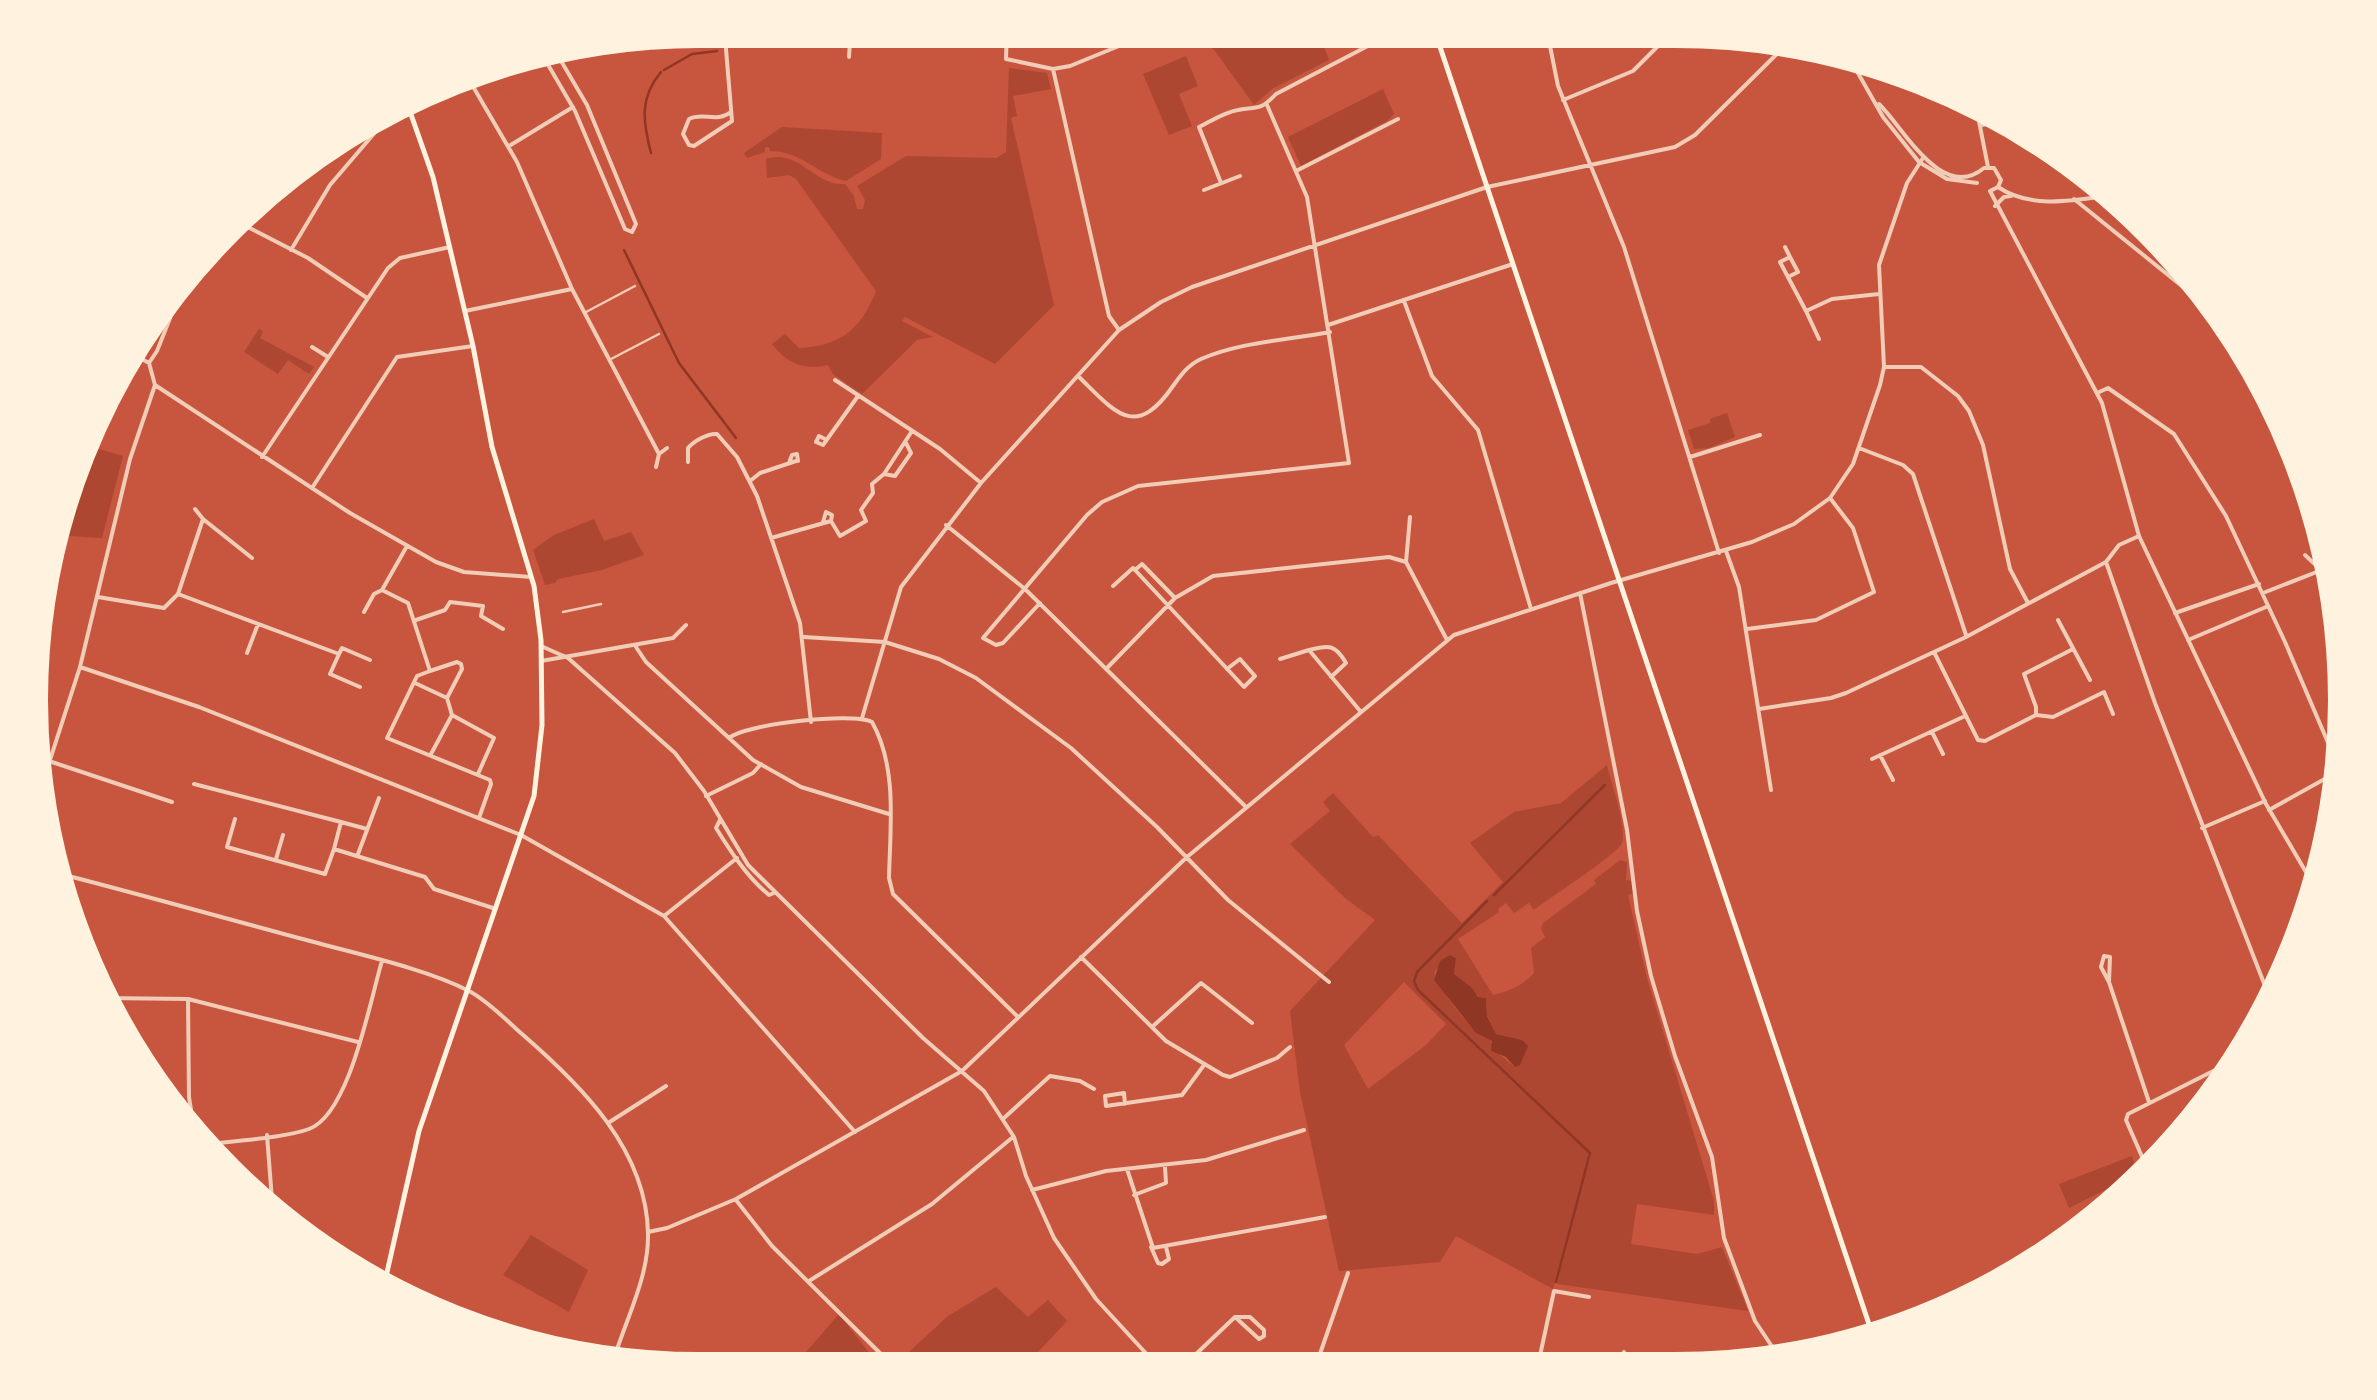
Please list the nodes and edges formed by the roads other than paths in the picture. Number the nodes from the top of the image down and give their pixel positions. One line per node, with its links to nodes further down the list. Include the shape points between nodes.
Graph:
1 (725, 42): 20 (street)
2 (850, 42): 10 (street)
3 (1007, 42): 14 (street, via 1006,59)
4 (1129, 42): 14 (street)
5 (1375, 42): 17 (street)
6 (1438, 42): 35 (main road)
7 (1550, 42): 16 (street)
8 (1662, 42): 16 (street, via 1633,71)
9 (1779, 51): 28 (street, via 1690,139)
10 (849, 57)
11 (559, 58): 18 (street, via 590,112 636,224 632,232 625,229)
12 (546, 61): 18 (street)
13 (1855, 67): 27 (street, via 1884,117)
14 (1053, 69): 62 (street, via 1109,316)
15 (472, 84): 26 (street)
16 (1563, 100): 28 (street)
17 (1267, 104): 30 (street); 34 (street, via 1198,126)
18 (573, 107): 26 (street)
19 (409, 110): 46 (main road)
20 (731, 112): 20 (street, via 729,124 694,146 685,140 689,118)
21 (1979, 116): 24 (street)
22 (1398, 119): 30 (street)
23 (1992, 123): 24 (street)
24 (1982, 125): 29 (street)
25 (380, 126): 47 (street, via 330,186)
26 (508, 146): 52 (street)
27 (1921, 160): 31 (street, via 1951,174); 33 (street, via 1948,179); 53 (street, via 1882,256)
28 (1589, 166): 35 (street); 85 (street, via 1624,246)
29 (1988, 167): 31 (street); 36 (street, via 2000,176)
30 (1298, 170): 44 (street)
31 (1978, 174): 33 (street)
32 (1240, 176): 34 (street)
33 (1977, 183): 38 (street)
34 (1221, 184): 37 (street)
35 (1486, 187): 44 (street); 49 (main road)
36 (1998, 188): 38 (street); 39 (street)
37 (1204, 190)
38 (1990, 192): 42 (street)
39 (2011, 196): 41 (street); 42 (street)
40 (2099, 196): 41 (street)
41 (2074, 199): 56 (street)
42 (1996, 206): 76 (street)
43 (245, 226): 47 (street)
44 (1316, 244): 61 (street); 62 (street, via 1192,287)
45 (1785, 246): 48 (street)
46 (450, 247): 54 (street, via 400,258); 58 (main road)
47 (291, 250): 54 (street)
48 (1790, 257): 50 (street, via 1780,262); 50 (street, via 1798,272)
49 (1513, 264): 55 (street); 113 (main road)
50 (1788, 277): 59 (street)
51 (635, 286): 60 (street)
52 (572, 289): 58 (street); 60 (street)
53 (1879, 294): 59 (street, via 1832,299); 72 (street)
54 (366, 298): 69 (street)
55 (1404, 300): 61 (street); 128 (street, via 1432,376 1478,430)
56 (2200, 301)
57 (175, 304): 71 (street)
58 (465, 311): 66 (main road)
59 (1806, 312): 65 (street)
60 (585, 313): 70 (street)
61 (1328, 325): 63 (street)
62 (1119, 330): 73 (street)
63 (1330, 332): 73 (street, via 1202,358 1142,416 1114,411); 116 (street, via 1350,463 1138,486 1087,515)
64 (659, 334): 70 (street)
65 (1819, 339)
66 (473, 346): 93 (street, via 397,357); 112 (main road, via 492,446)
67 (312, 347): 69 (street)
68 (140, 356): 71 (street)
69 (328, 358): 86 (street)
70 (609, 360): 84 (street)
71 (148, 363): 75 (street)
72 (1884, 366): 83 (street); 125 (street, via 1921,367 1969,411 2010,569)
73 (1078, 376): 92 (street)
74 (835, 380): 77 (street)
75 (155, 385): 86 (street); 121 (street, via 130,458)
76 (2097, 394): 101 (street); 114 (street, via 2108,388 2174,434)
77 (858, 395): 78 (street); 80 (street)
78 (912, 431): 81 (street); 92 (street)
79 (1760, 435): 85 (street)
80 (825, 439)
81 (905, 442): 90 (street); 90 (street, via 911,453 896,476)
82 (668, 448): 84 (street)
83 (1859, 448): 94 (street); 139 (street, via 1913,474)
84 (659, 454): 89 (street)
85 (1690, 456): 105 (street)
86 (262, 457): 93 (street)
87 (688, 462): 91 (street, via 691,445 717,434)
88 (789, 464): 91 (street)
89 (656, 467)
90 (884, 474): 98 (street, via 862,508 866,521 840,536)
91 (750, 480): 102 (street)
92 (981, 483): 100 (street)
93 (312, 488): 103 (street)
94 (1830, 498): 104 (street, via 1782,530); 137 (street, via 1853,528 1874,592 1816,620)
95 (194, 508): 97 (street)
96 (1410, 517): 108 (street)
97 (203, 519): 107 (street); 119 (street)
98 (831, 521): 99 (street); 99 (street, via 826,512)
99 (823, 523): 102 (street)
100 (946, 525): 116 (street); 142 (street, via 901,587)
101 (2139, 536): 109 (street, via 2119,545); 131 (street)
102 (772, 538): 138 (street)
103 (407, 545): 112 (street, via 455,570); 117 (street)
104 (1726, 551): 105 (street); 137 (street)
105 (1719, 553): 113 (street)
106 (2305, 556): 111 (street)
107 (252, 558)
108 (1406, 562): 122 (street, via 1389,557 1219,574); 140 (street)
109 (2106, 562): 125 (street); 196 (street)
110 (1135, 570): 115 (street); 122 (street, via 1142,564); 126 (street)
111 (2322, 570): 120 (street)
112 (531, 576): 143 (main road)
113 (1619, 581): 118 (street); 253 (main road)
114 (2259, 584): 120 (street); 131 (street)
115 (1113, 586)
116 (1025, 589): 123 (street); 123 (street, via 984,638 1003,643)
117 (382, 590): 129 (street); 132 (street, via 408,603)
118 (1580, 592): 128 (street); 254 (street, via 1651,976 1712,1156 1724,1238 1755,1321)
119 (178, 594): 121 (street, via 164,608); 134 (street)
120 (2263, 594): 127 (street)
121 (98, 597): 154 (street)
122 (1175, 598): 126 (street)
123 (1040, 603): 155 (street)
124 (601, 604): 130 (street)
125 (2028, 604): 139 (street)
126 (1168, 605): 155 (street); 156 (street)
127 (2268, 606): 141 (street); 173 (street)
128 (1531, 608): 140 (street)
129 (364, 612)
130 (563, 612)
131 (2176, 613): 141 (street)
132 (416, 620): 136 (street, via 450,602 483,606 481,616); 157 (street)
133 (2058, 620): 145 (street)
134 (258, 624): 147 (street); 149 (street)
135 (686, 625): 144 (street, via 673,638)
136 (504, 629)
137 (1746, 629): 163 (street)
138 (804, 637): 142 (street); 170 (street)
139 (1966, 637): 148 (street)
140 (1448, 640): 164 (street)
141 (2188, 640): 188 (street)
142 (885, 642): 169 (street); 203 (street, via 956,666 1017,706)
143 (541, 643): 150 (street); 153 (main road)
144 (636, 647): 150 (street); 172 (street)
145 (2073, 649): 159 (street); 167 (street, via 2024,674)
146 (1309, 650): 151 (street); 158 (street); 158 (street, via 1334,646 1346,663)
147 (247, 652)
148 (1934, 652): 163 (street, via 1832,698); 168 (street)
149 (339, 654): 152 (street, via 342,648); 161 (street, via 330,674)
150 (568, 658): 153 (street); 186 (street, via 675,753)
151 (1280, 659)
152 (370, 660)
153 (542, 661): 199 (main road, via 539,774)
154 (80, 667): 178 (street); 193 (street)
155 (1108, 668): 190 (street)
156 (1227, 669): 156 (street, via 1244,687 1255,676 1240,659)
157 (430, 671): 160 (street); 162 (street, via 461,664)
158 (1332, 677): 164 (street)
159 (2090, 680)
160 (415, 682): 162 (street); 176 (street, via 387,738)
161 (360, 687)
162 (447, 698): 165 (street)
163 (1759, 708): 185 (street)
164 (1361, 712): 190 (street)
165 (452, 714): 176 (street); 181 (street, via 494,738)
166 (2113, 714): 167 (street, via 2104,692 2053,717)
167 (2036, 715): 168 (street, via 1985,740 1974,736)
168 (1964, 716): 171 (street)
169 (862, 718): 170 (street); 192 (street, via 872,722 884,752)
170 (811, 722): 172 (street, via 744,729)
171 (1932, 731): 174 (street); 175 (street)
172 (729, 738): 179 (street)
173 (2332, 752)
174 (1944, 754)
175 (1880, 755): 177 (street); 183 (street)
176 (430, 756): 181 (street)
177 (1872, 759)
178 (50, 761): 180 (street); 189 (street)
179 (761, 764): 186 (street); 192 (street, via 801,786)
180 (47, 771)
181 (478, 775): 193 (street, via 492,782)
182 (2330, 776): 191 (street)
183 (1893, 780)
184 (194, 784): 195 (street)
185 (1771, 790)
186 (706, 796): 202 (street)
187 (379, 798): 197 (street)
188 (2265, 801): 191 (street); 196 (street)
189 (172, 802)
190 (1246, 807): 203 (street)
191 (2269, 810): 206 (street)
192 (890, 814): 217 (street, via 892,894)
193 (479, 818): 199 (street)
194 (236, 819): 204 (street, via 228,848)
195 (340, 822): 197 (street); 200 (street)
196 (2202, 828): 214 (street)
197 (367, 830): 201 (street)
198 (284, 835): 204 (street)
199 (521, 835): 207 (main road); 208 (street)
200 (334, 848): 201 (street); 204 (street, via 325,874)
201 (357, 856): 207 (street)
202 (739, 857): 208 (street); 224 (street)
203 (1187, 857): 209 (street); 211 (street, via 1228,900)
204 (275, 860)
205 (67, 876): 210 (street)
206 (2310, 878)
207 (497, 910): 213 (main road)
208 (664, 916): 233 (street)
209 (1081, 957): 217 (street); 219 (street)
210 (382, 961): 213 (street); 220 (street)
211 (1329, 982)
212 (2109, 982): 227 (street)
213 (468, 990): 231 (street, via 558,1066); 249 (main road, via 419,1130)
214 (2267, 991)
215 (114, 998): 216 (street)
216 (188, 999): 220 (street); 230 (street)
217 (1017, 1016): 224 (street)
218 (1252, 1023): 219 (street, via 1201,983)
219 (1152, 1027): 222 (street)
220 (358, 1042): 234 (street, via 328,1116 310,1128)
221 (1290, 1047): 222 (street, via 1230,1077)
222 (1204, 1066): 228 (street, via 1182,1095)
223 (2224, 1066): 227 (street)
224 (962, 1070): 229 (street); 233 (street)
225 (666, 1086): 231 (street)
226 (1094, 1089): 229 (street, via 1050,1076)
227 (2150, 1102): 237 (street, via 2126,1120)
228 (1125, 1104)
229 (1004, 1118): 235 (street)
230 (194, 1119)
231 (608, 1123): 245 (street, via 637,1178)
232 (1304, 1130): 238 (street)
233 (856, 1132): 243 (street)
234 (267, 1135): 236 (street); 242 (street)
235 (1014, 1137): 240 (street); 250 (street, via 932,1204)
236 (213, 1141)
237 (2144, 1162)
238 (1165, 1167): 239 (street); 241 (street, via 1166,1183)
239 (1127, 1169): 240 (street); 241 (street)
240 (1032, 1190): 260 (street, via 1054,1238 1096,1299)
241 (1134, 1195): 246 (street)
242 (272, 1199)
243 (736, 1199): 245 (street); 250 (street, via 759,1232)
244 (1326, 1217): 247 (street)
245 (648, 1232): 255 (street)
246 (1151, 1246): 247 (street); 247 (street, via 1162,1264 1169,1260)
247 (1166, 1247)
248 (1348, 1273): 262 (street)
249 (386, 1277)
250 (810, 1281): 259 (street)
251 (1589, 1297): 263 (street, via 1554,1291)
252 (1236, 1316): 252 (street, via 1250,1317 1264,1336 1259,1339); 261 (street)
253 (1870, 1328)
254 (1773, 1350)
255 (616, 1352)
256 (1624, 1352): 264 (street)
257 (1678, 1356): 258 (street)
258 (1688, 1357)
259 (885, 1358)
260 (1151, 1358)
261 (1191, 1358)
262 (1319, 1358)
263 (1539, 1358)
264 (1625, 1358)

